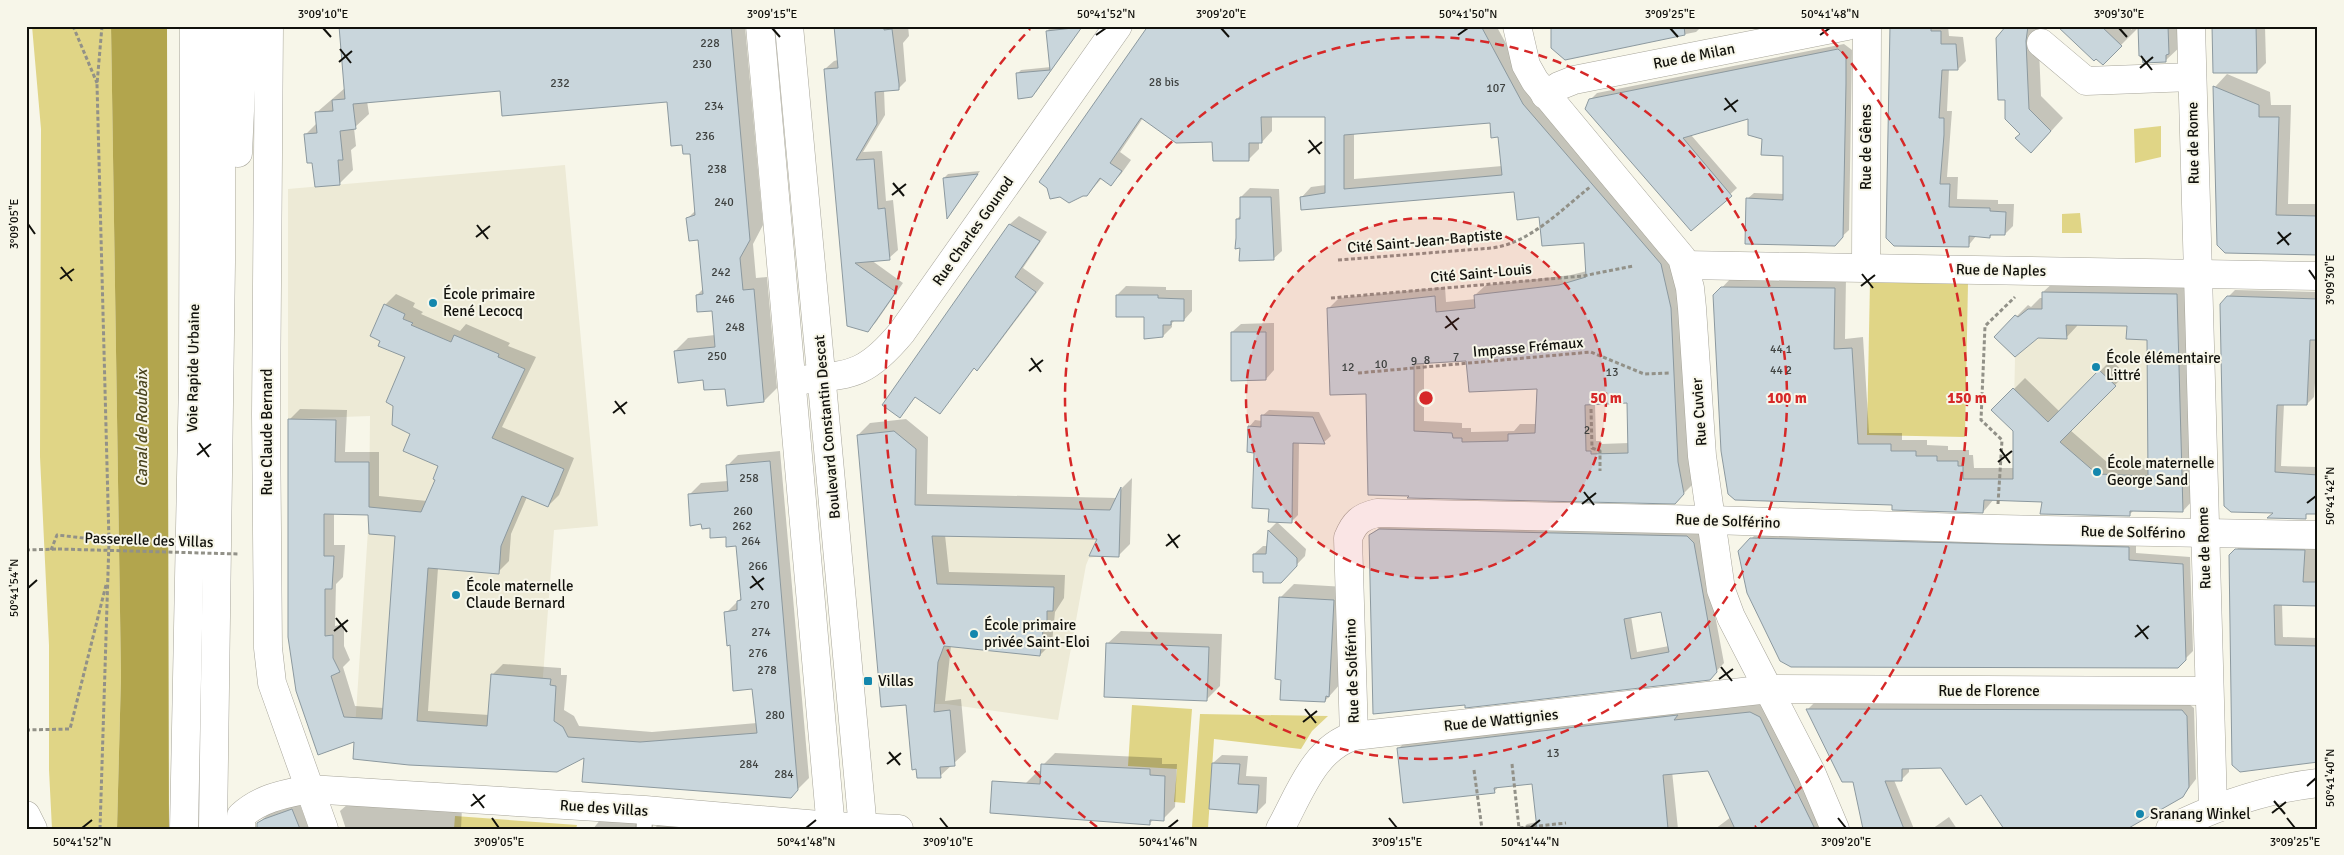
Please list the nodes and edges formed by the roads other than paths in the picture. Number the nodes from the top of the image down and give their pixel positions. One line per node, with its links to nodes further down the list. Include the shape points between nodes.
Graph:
1 (194, 26): 37 (main road, Voie Rapide Urbaine, via 193,368)
2 (221, 26): 21 (main road, Voie Rapide Urbaine)
3 (244, 26): 21 (main road)
4 (269, 26): 29 (main road, Rue Claude Bernard, via 268,648 272,683)
5 (760, 26): 20 (main road, Boulevard Constantin Descat)
6 (789, 26): 19 (main road, Boulevard Constantin Descat)
7 (1118, 26): 19 (main road, Rue Charles Gounod, via 885,353 868,366 846,375)
8 (1517, 26): 14 (main road, Rue Cuvier, via 1526,65)
9 (1847, 26): 14 (main road, Rue de Milan, via 1574,80)
10 (1867, 26): 16 (main road, Rue de Gênes)
11 (2190, 26): 13 (main road, Rue de Rome)
12 (2041, 43): 13 (main road, via 2086,80)
13 (2192, 78): 17 (main road, Rue de Rome)
14 (1545, 95): 15 (main road, Rue Cuvier, via 1677,251)
15 (1684, 265): 16 (main road, Rue de Naples); 22 (main road, Rue Cuvier, via 1691,301 1702,456)
16 (1866, 267): 17 (main road, Rue de Naples)
17 (2197, 274): 18 (main road, Rue de Naples); 23 (main road, Rue de Rome)
18 (2318, 276)
19 (823, 378): 20 (main road, Rue Charles Gounod); 35 (main road, Boulevard Constantin Descat)
20 (792, 382): 34 (main road, Boulevard Constantin Descat)
21 (219, 473): 38 (main road, Voie Rapide Urbaine)
22 (1712, 520): 23 (main road, Rue de Solférino); 25 (main road, Rue Cuvier, via 1718,572 1726,604); 27 (main road, Rue de Solférino, via 1385,512 1366,515 1358,520 1348,538)
23 (2213, 533): 24 (main road, Rue de Solférino); 26 (main road, Rue de Rome)
24 (2318, 535)
25 (1769, 690): 26 (main road, Rue de Florence); 27 (main road, Rue de Wattignies); 43 (main road, Rue Cuvier, via 1811,772)
26 (2208, 691): 30 (main road, Rue de Rome)
27 (1354, 736): 42 (main road, Rue de Wattignies, via 1326,751)
28 (2318, 783): 30 (main road, via 2255,794)
29 (309, 789): 32 (main road, Rue des Villas); 39 (main road, Rue des Villas, via 273,796 250,807 241,816); 40 (main road, Rue Claude Bernard)
30 (2213, 808): 44 (main road)
31 (26, 815): 36 (main road)
32 (645, 820): 33 (main road, Rue des Villas)
33 (736, 824): 34 (main road, Rue des Villas)
34 (831, 828): 35 (main road, Rue des Villas)
35 (863, 828): 41 (main road, Rue des Villas)
36 (33, 829)
37 (184, 829)
38 (213, 829)
39 (241, 829)
40 (324, 829)
41 (900, 829)
42 (1280, 829)
43 (1835, 829)
44 (2170, 829)

